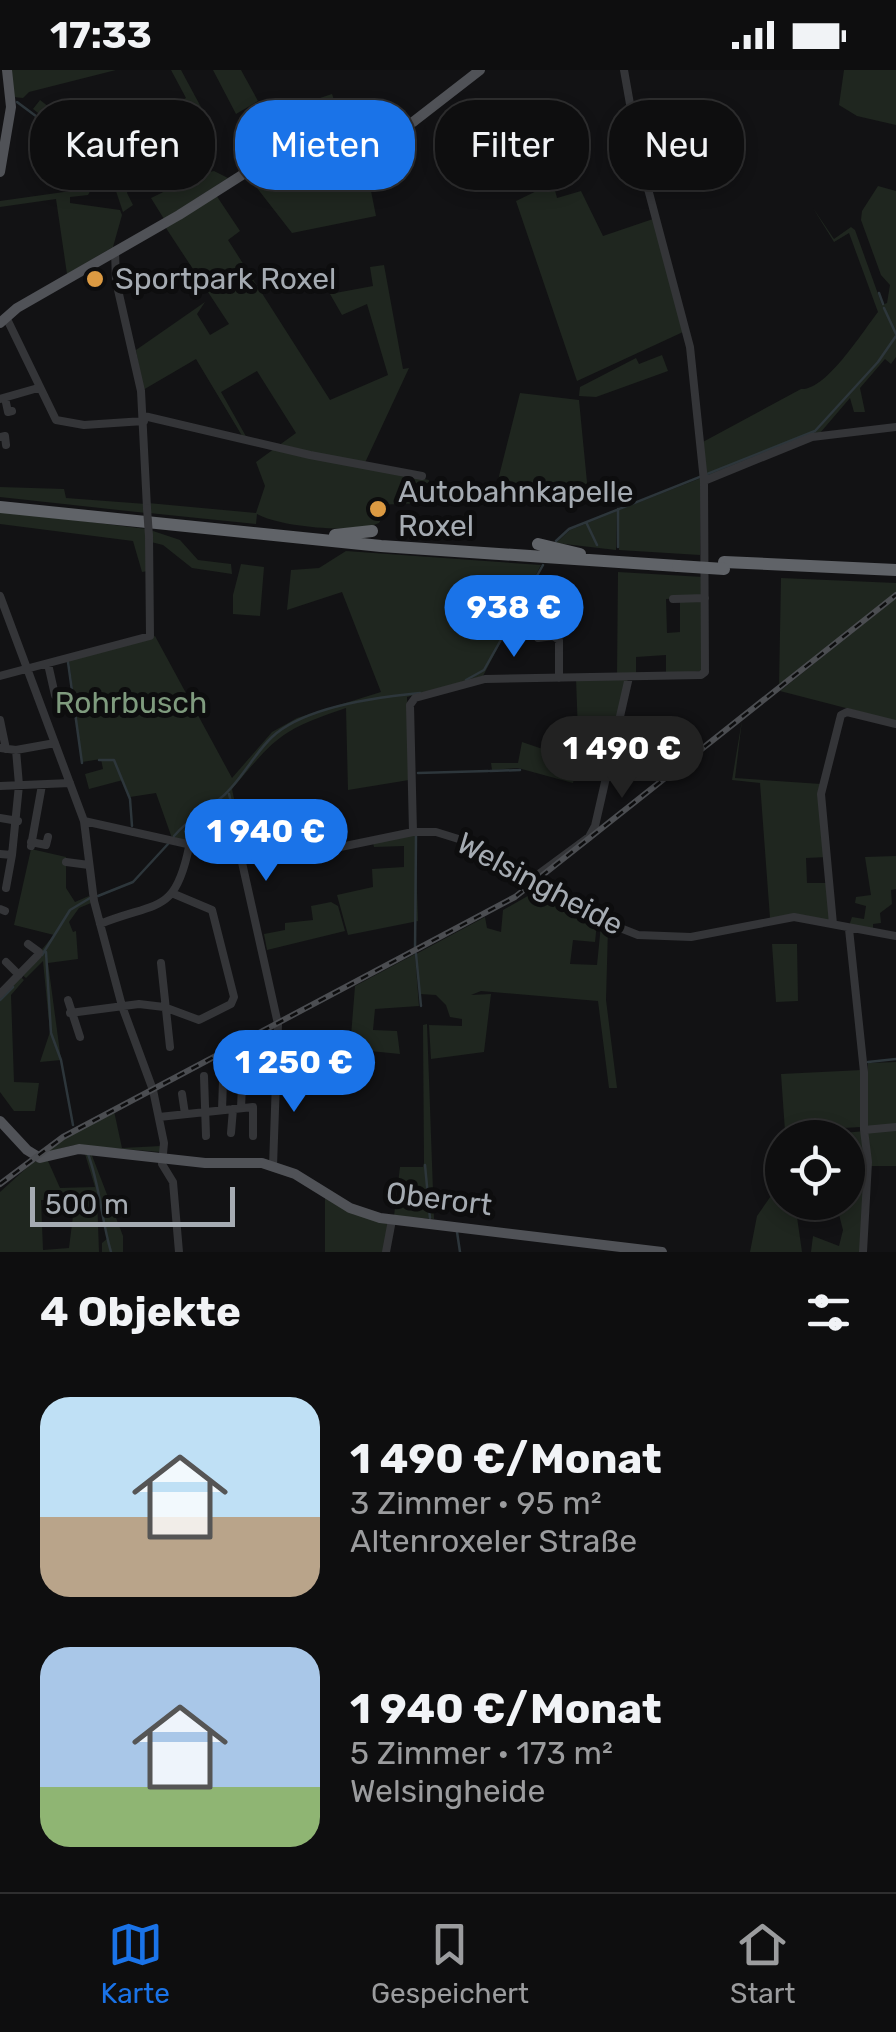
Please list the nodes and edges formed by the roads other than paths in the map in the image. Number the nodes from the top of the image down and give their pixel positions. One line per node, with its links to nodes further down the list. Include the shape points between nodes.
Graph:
1 (7, 70): 4 (main road, via 11,107)
2 (480, 70): 5 (main road, via 413,122 296,146)
3 (624, 70): 15 (street, via 639,155 690,347)
4 (0, 172)
5 (114, 250): 6 (main road); 10 (street)
6 (3, 320): 7 (street)
7 (38, 388): 8 (street); 10 (street, via 60,422)
8 (2, 399): 9 (street)
9 (12, 411)
10 (144, 419): 14 (street); 32 (street, bridge, via 150,636)
11 (896, 427): 15 (street, via 812,437)
12 (0, 436): 13 (street)
13 (6, 445)
14 (422, 476)
15 (703, 477): 28 (street)
16 (0, 504): 17 (highway); 20 (highway)
17 (125, 522): 19 (highway); 22 (highway)
18 (372, 532): 20 (highway)
19 (178, 535)
20 (332, 535): 24 (highway)
21 (538, 544): 24 (highway)
22 (381, 546): 23 (highway); 25 (highway)
23 (334, 550)
24 (582, 554): 25 (highway)
25 (678, 563): 26 (highway, bridge)
26 (896, 574)
27 (0, 596): 30 (street)
28 (704, 598): 29 (street); 35 (street, via 705,672)
29 (673, 599)
30 (2, 613): 33 (street)
31 (538, 638): 36 (street, via 559,640)
32 (48, 664): 33 (street); 37 (street)
33 (30, 670): 34 (street); 40 (street)
34 (0, 676)
35 (629, 677): 36 (street); 57 (street, via 595,826)
36 (560, 678): 49 (street, via 485,679 413,699)
37 (55, 695)
38 (0, 720): 41 (street)
39 (896, 724): 61 (street, via 842,715 821,790)
40 (55, 742): 41 (street); 42 (street)
41 (7, 749): 44 (street)
42 (70, 783): 43 (street); 48 (street)
43 (42, 784): 44 (street); 50 (street, via 31,844 46,845)
44 (19, 785): 45 (street); 47 (street)
45 (0, 786)
46 (0, 818): 47 (street)
47 (18, 821): 53 (street)
48 (84, 821): 51 (street, Welsingheide); 56 (street)
49 (413, 832): 54 (street, Welsingheide, via 292,857); 57 (street, Welsingheide, via 470,841)
50 (48, 837)
51 (188, 847): 54 (street, Welsingheide); 59 (street)
52 (0, 854): 53 (street)
53 (12, 854): 58 (street)
54 (242, 858): 93 (street, via 278,1024)
55 (66, 862): 56 (street)
56 (89, 865): 60 (street)
57 (532, 880): 61 (street, Welsingheide, via 608,925 652,938 794,916)
58 (6, 888)
59 (174, 894): 60 (street); 71 (street, via 212,910 234,997 199,1020)
60 (100, 924): 70 (street)
61 (833, 924): 62 (street, Welsingheide)
62 (849, 929): 63 (street, Welsingheide); 85 (street)
63 (896, 936)
64 (28, 944): 67 (street, via 39,952)
65 (6, 962): 67 (street)
66 (161, 963): 71 (street)
67 (18, 975): 68 (street)
68 (0, 994)
69 (68, 1000): 72 (street)
70 (122, 1006): 71 (street); 72 (street); 83 (street)
71 (164, 1007): 74 (street)
72 (70, 1013): 73 (street)
73 (80, 1036)
74 (170, 1047)
75 (243, 1062): 79 (street)
76 (204, 1076): 80 (street)
77 (223, 1081): 81 (street)
78 (182, 1094): 82 (street)
79 (237, 1109): 81 (street); 88 (street); 90 (street, via 253,1108)
80 (208, 1110): 81 (street); 82 (street); 89 (street)
81 (222, 1110)
82 (185, 1114): 83 (street)
83 (159, 1117): 92 (street)
84 (0, 1120): 92 (main road, Oberort, via 37,1157 79,1148)
85 (864, 1120)
86 (896, 1127): 87 (street)
87 (865, 1130)
88 (231, 1133)
89 (206, 1136)
90 (253, 1136)
91 (865, 1138): 94 (street)
92 (162, 1159): 93 (main road, Oberort); 97 (street, via 173,1182)
93 (273, 1166): 95 (main road, Oberort, via 357,1212)
94 (865, 1216)
95 (392, 1220): 98 (street); 99 (main road, Oberort)
96 (865, 1220): 100 (street)
97 (179, 1252)
98 (386, 1252)
99 (662, 1252)
100 (863, 1252)

